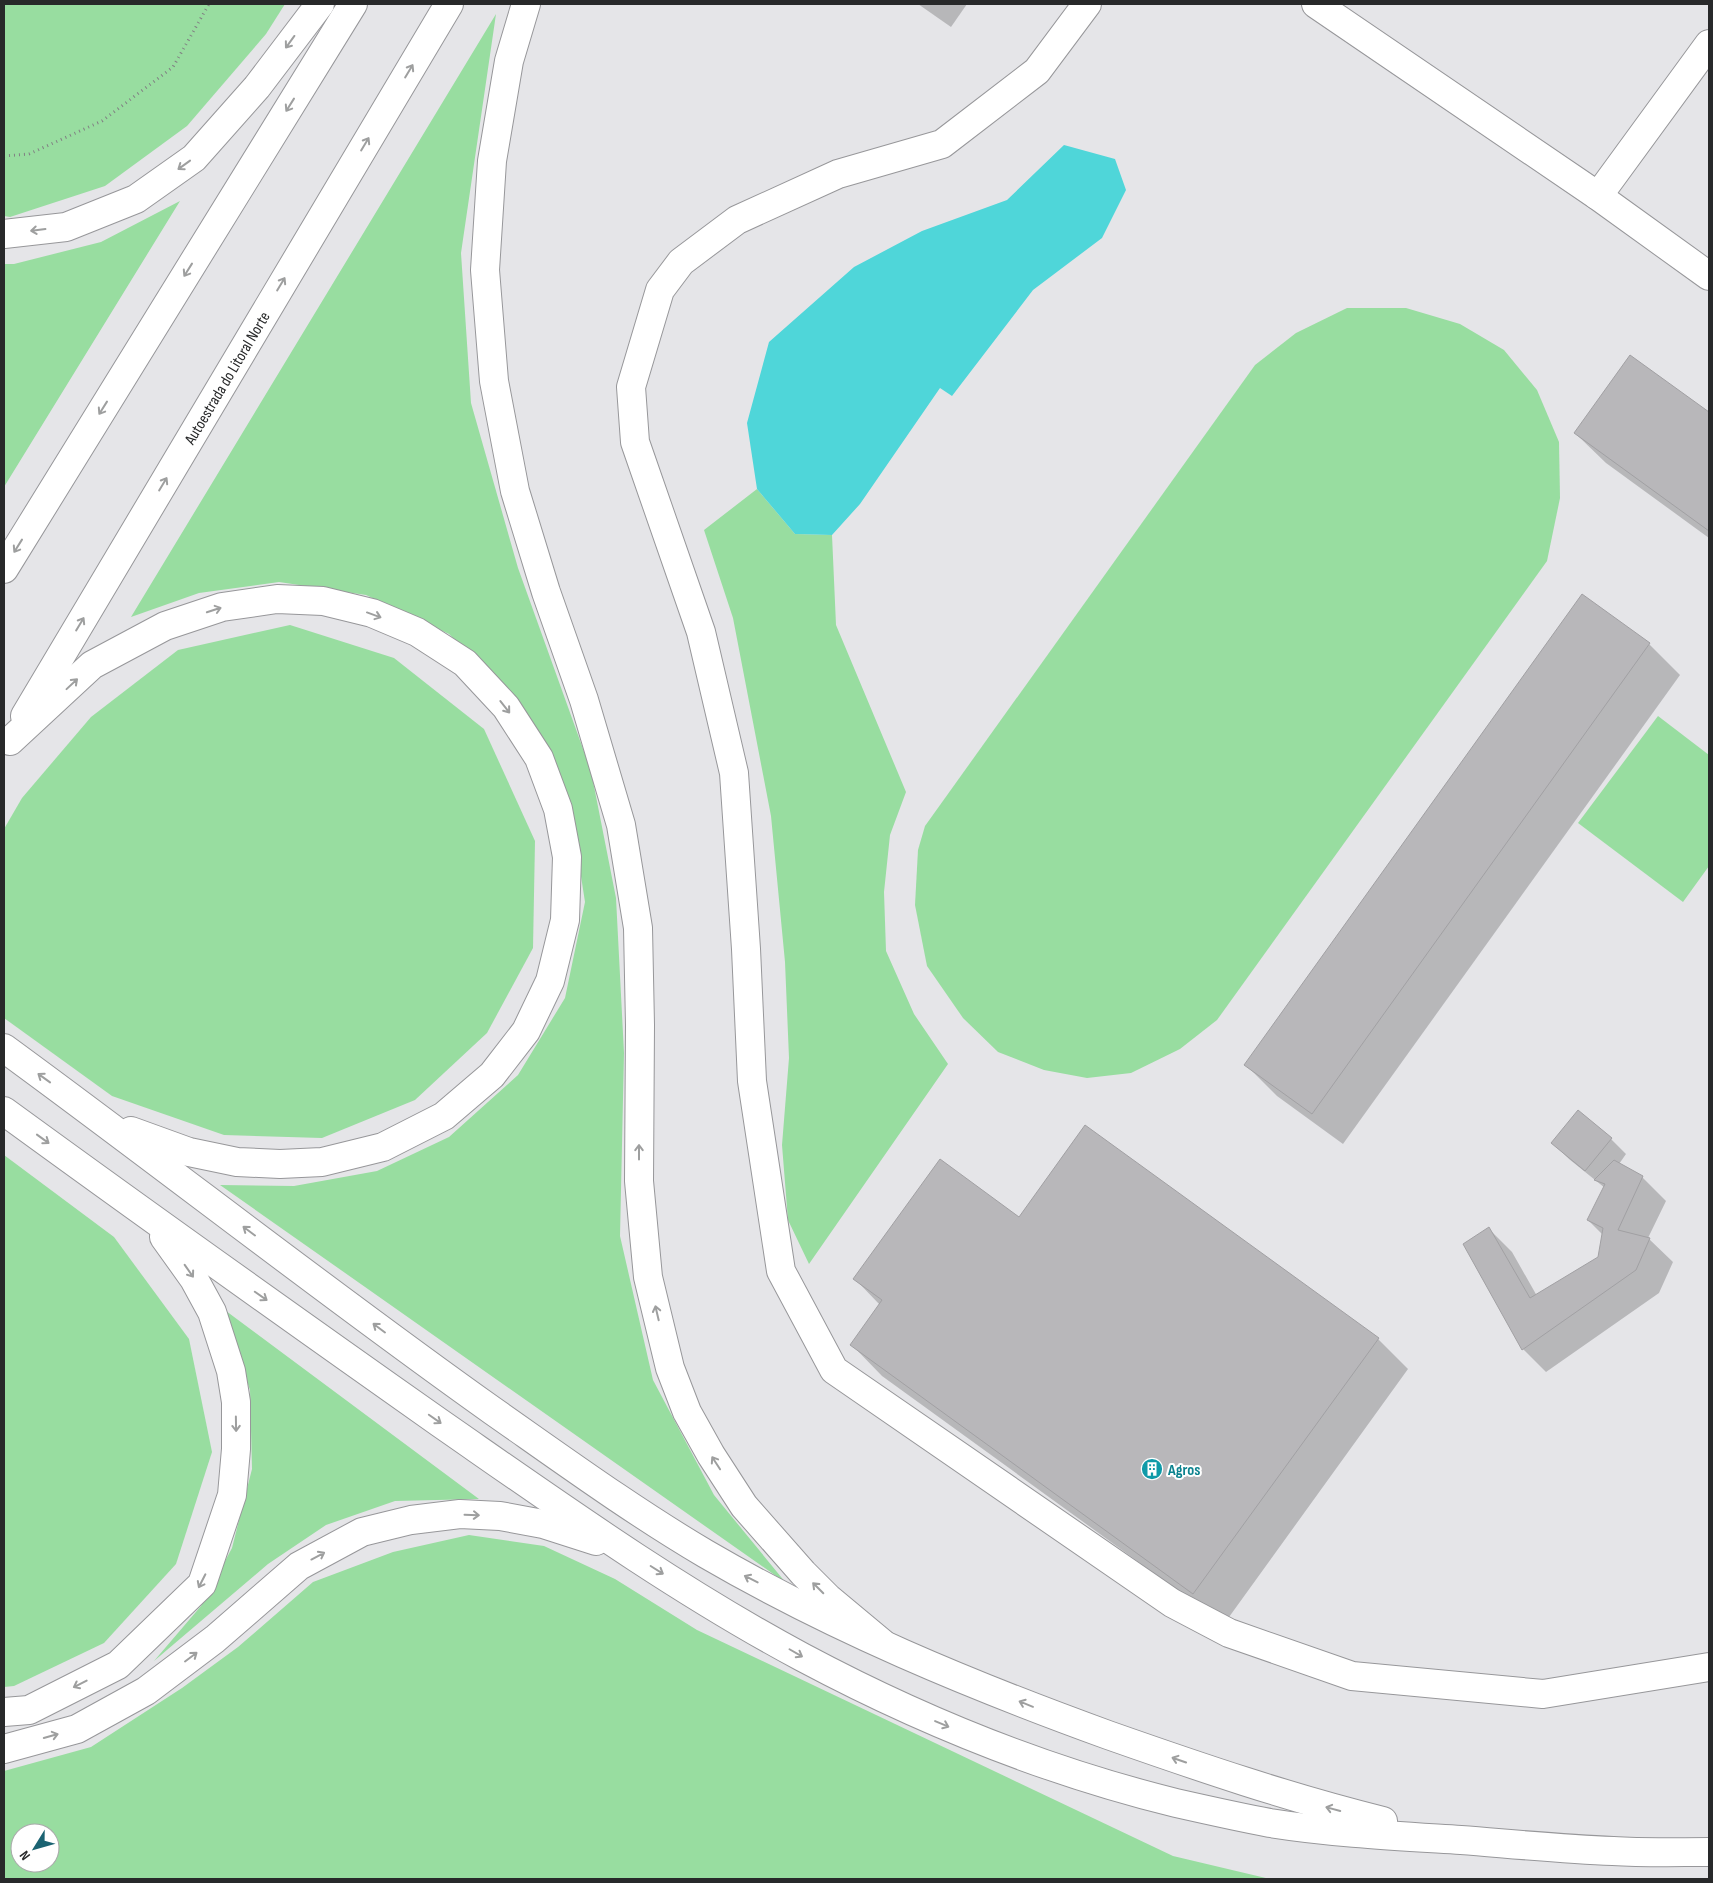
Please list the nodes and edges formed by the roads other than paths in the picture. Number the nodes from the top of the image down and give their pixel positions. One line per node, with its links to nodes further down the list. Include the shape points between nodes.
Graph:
1 (320, 4): 9 (main road, one-way to 9, via 257,87 194,158 136,199 66,226)
2 (353, 4): 11 (main road, one-way to 11)
3 (449, 4): 12 (main road, Autoestrada do Litoral Norte, one-way to 3)
4 (526, 4): 18 (main road, one-way to 4, via 828,1598 786,1554 744,1506 711,1455 687,1412 670,1368 648,1277 639,1181 638,928 621,825 584,700 515,491 494,381 486,270 492,161 509,61)
5 (1087, 4): 19 (main road, via 1037,71 942,144 838,174 737,220 681,262 660,290 631,388 635,442 700,632 734,773 752,1081 781,1271 834,1370 1172,1603 1228,1633 1352,1676 1542,1694)
6 (1316, 4): 8 (main road)
7 (1709, 44): 8 (main road)
8 (1598, 196): 10 (main road)
9 (4, 234)
10 (1709, 276)
11 (4, 569)
12 (7, 746): 15 (main road, one-way to 15, via 92,665 165,626 222,607 277,599 323,601 372,613 408,629 465,663 506,707 539,758 558,809 567,857 565,920 550,981 526,1031 515,1046 492,1075 444,1116 382,1147 322,1162 280,1164 237,1162 189,1152)
13 (4, 1048): 15 (main road, one-way to 13)
14 (4, 1111): 16 (main road, one-way to 16)
15 (98, 1117): 18 (main road, one-way to 15, via 702,1552 588,1478 418,1357)
16 (135, 1206): 17 (main road, one-way to 17); 20 (main road, one-way to 20, via 171,1245 194,1279 212,1312 223,1342 232,1371 236,1402 232,1495 202,1584 118,1665 29,1710)
17 (634, 1555): 21 (main road, one-way to 17, via 77,1729 146,1691 215,1639 299,1566 362,1532 411,1520 460,1514 500,1516 542,1524); 22 (main road, one-way to 22, via 800,1656 900,1706 1027,1757 1137,1792 1232,1816 1318,1829)
18 (882, 1643): 22 (main road, one-way to 18, via 1333,1809 1199,1767 1050,1714)
19 (1709, 1666)
20 (4, 1712)
21 (4, 1749)
22 (1466, 1841): 23 (main road, via 1619,1852)
23 (1709, 1852)

